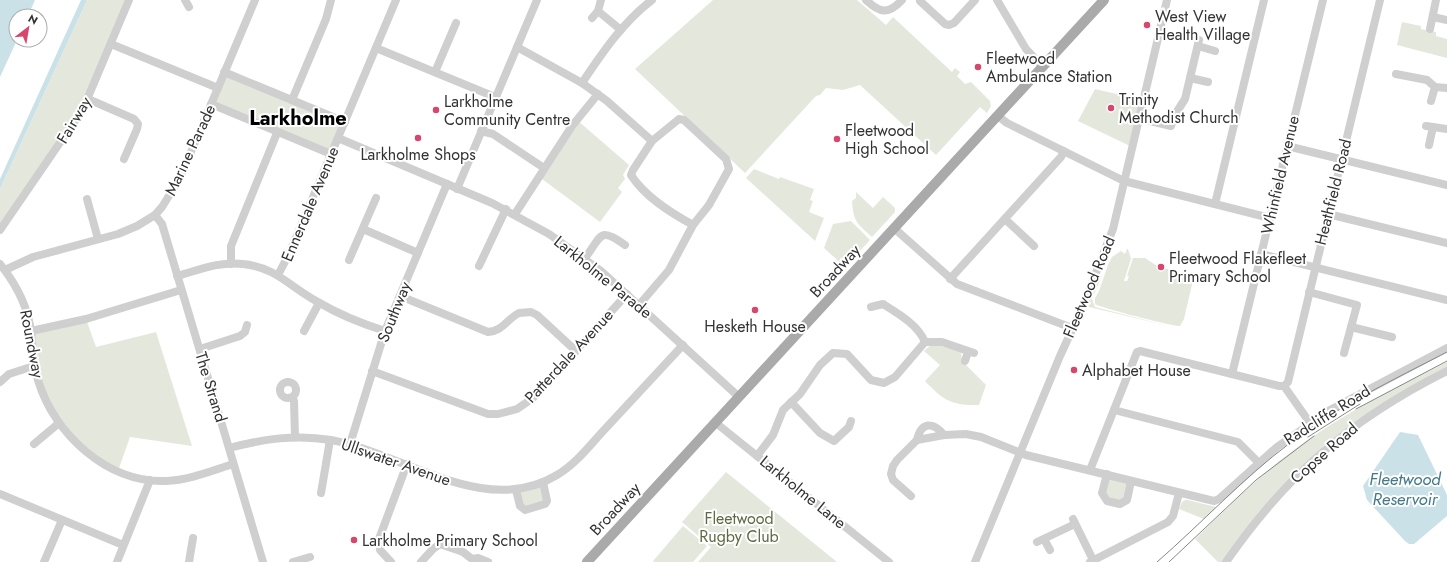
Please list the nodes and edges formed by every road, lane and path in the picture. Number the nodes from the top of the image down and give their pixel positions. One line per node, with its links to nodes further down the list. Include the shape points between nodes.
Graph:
1 (129, 0): 26 (street, Fairway)
2 (255, 0): 31 (street, Marine Parade)
3 (331, 0): 43 (street, via 326,19)
4 (396, 0): 28 (street, Ennerdale Avenue)
5 (537, 0): 27 (street)
6 (601, 0): 19 (street)
7 (652, 0): 25 (street)
8 (866, 0): 9 (street, via 877,9 886,11 895,8)
9 (902, 0)
10 (975, 0): 18 (street, via 954,23 949,25)
11 (997, 0): 30 (street, via 1026,49)
12 (1104, 0): 30 (main road, Broadway)
13 (1167, 0): 47 (street, Fleetwood Road)
14 (1264, 0): 67 (street)
15 (1323, 0): 55 (street, Whinfield Avenue)
16 (1380, 0): 59 (street, Heathfield Road)
17 (1436, 0): 20 (street)
18 (920, 1)
19 (598, 10): 21 (street); 25 (street)
20 (1433, 17): 22 (street); 24 (street)
21 (592, 18)
22 (1447, 20)
23 (456, 23): 32 (street)
24 (1430, 29)
25 (621, 30): 35 (street)
26 (111, 44): 38 (street); 42 (street, Fairway)
27 (517, 47): 35 (street); 41 (street)
28 (376, 48): 32 (street); 48 (street, Ennerdale Avenue)
29 (1215, 51): 34 (street, via 1198,43)
30 (1043, 67): 46 (main road, Broadway)
31 (224, 72): 38 (street, Marine Parade); 43 (street)
32 (435, 72): 41 (street)
33 (1396, 74): 37 (street, via 1427,80)
34 (1190, 78): 36 (street); 47 (street, via 1185,99 1171,126)
35 (582, 82): 40 (street)
36 (1208, 82)
37 (1435, 87): 39 (street); 44 (street)
38 (218, 88): 45 (street, Marine Parade)
39 (1447, 88)
40 (598, 94): 53 (street); 60 (street, via 572,126)
41 (495, 97): 50 (street)
42 (88, 99): 58 (street, via 134,119 138,124); 76 (street, Fairway)
43 (292, 100): 48 (street)
44 (1431, 101)
45 (211, 104): 51 (street); 71 (street, Marine Parade, via 174,189)
46 (998, 116): 56 (street); 75 (main road, Broadway)
47 (1138, 118): 61 (street, Fleetwood Road)
48 (345, 122): 52 (street, Ennerdale Avenue)
49 (1447, 129): 54 (street, via 1430,126)
50 (481, 131): 60 (street, via 493,134); 64 (street)
51 (277, 133): 57 (street); 86 (street, via 231,246)
52 (338, 138): 57 (street, Ennerdale Avenue); 62 (street, Larkholme Parade)
53 (652, 141): 74 (street, via 631,175 661,205); 74 (street, via 679,119 684,120 726,159 727,174 709,205)
54 (1428, 145)
55 (1287, 146): 59 (street); 72 (street, Whinfield Avenue)
56 (1064, 151): 61 (street); 73 (street)
57 (331, 154): 90 (street, Ennerdale Avenue)
58 (124, 159)
59 (1342, 159): 63 (street); 70 (street, Heathfield Road)
60 (544, 168): 69 (street)
61 (1124, 181): 67 (street); 103 (street, Fleetwood Road, via 1113,229)
62 (447, 184): 64 (street, Larkholme Parade); 82 (street, Southway)
63 (1447, 185)
64 (457, 189): 68 (street, Larkholme Parade)
65 (376, 198): 77 (street)
66 (87, 199): 78 (street)
67 (1215, 204): 72 (street)
68 (506, 209): 69 (street, Larkholme Parade); 87 (street)
69 (514, 214): 84 (street, Larkholme Parade)
70 (1328, 214): 79 (street); 89 (street, Heathfield Road)
71 (155, 215): 78 (street, Marine Parade, via 129,230); 91 (street, The Strand, via 162,224)
72 (1270, 218): 83 (street, Whinfield Avenue)
73 (1005, 219): 81 (street); 92 (street)
74 (692, 225): 99 (street, via 669,270)
75 (894, 229): 92 (street); 122 (main road, Broadway)
76 (0, 230)
77 (363, 230): 82 (street); 85 (street)
78 (98, 239): 88 (street, Marine Parade, via 33,256)
79 (1447, 243)
80 (625, 245): 84 (street, via 606,233)
81 (1034, 246)
82 (418, 253): 96 (street, Southway)
83 (1262, 254): 89 (street); 118 (street, Whinfield Avenue)
84 (585, 258): 95 (street, Larkholme Parade)
85 (348, 260)
86 (231, 264): 90 (street, via 255,266); 91 (street, via 204,268)
87 (479, 266)
88 (3, 267): 104 (street, Roundway, via 23,300)
89 (1315, 267): 94 (street, Heathfield Road); 97 (street)
90 (278, 275): 98 (street)
91 (178, 276): 93 (street, The Strand)
92 (950, 279): 103 (street, via 957,284)
93 (181, 290): 104 (street); 111 (street, The Strand)
94 (1309, 292): 102 (street, via 1356,305); 120 (street, Heathfield Road, via 1288,382)
95 (627, 294): 99 (street, Larkholme Parade); 112 (street, Patterdale Avenue)
96 (400, 296): 106 (street, Southway); 112 (street, via 488,332 503,327 519,312 531,312)
97 (1447, 300)
98 (319, 303): 105 (street); 106 (street)
99 (639, 305): 109 (street, Larkholme Parade)
100 (871, 306): 108 (street, via 883,301 916,326)
101 (247, 325): 111 (street, via 245,332 233,340)
102 (1351, 327): 107 (street); 113 (street)
103 (1072, 328): 134 (street, Fleetwood Road)
104 (31, 331): 115 (street, Roundway)
105 (304, 331)
106 (385, 331): 116 (street, Southway)
107 (1392, 337)
108 (925, 342): 114 (street, via 942,342 971,352); 123 (street, via 895,377 884,383 871,380 847,354 833,353)
109 (683, 345): 122 (street, Larkholme Parade); 143 (street, Ullswater Avenue, via 577,460 557,476)
110 (1447, 348): 127 (street, Radcliffe Road, via 1378,383)
111 (200, 349): 133 (street, The Strand)
112 (576, 351): 116 (street, Patterdale Avenue, via 525,405 517,410 498,414 474,410)
113 (1344, 353)
114 (965, 362)
115 (34, 366): 119 (street, via 9,374); 128 (street, Roundway, via 43,394)
116 (372, 371): 132 (street, Southway)
117 (1447, 371): 167 (street, Copse Road, via 1361,421 1306,465 1257,519)
118 (1232, 374): 120 (street); 124 (street, via 1140,351 1137,352)
119 (0, 382)
120 (1284, 386): 127 (street)
121 (292, 397): 129 (street)
122 (739, 397): 126 (main road, Broadway)
123 (791, 402): 125 (street, via 820,433 834,441 849,427); 135 (street, via 783,410 772,435)
124 (1114, 410): 136 (street, via 1238,442); 139 (street)
125 (851, 421)
126 (716, 423): 135 (street, Larkholme Lane); 164 (main road, Broadway)
127 (1310, 423): 136 (street, Radcliffe Road)
128 (59, 424): 131 (street); 141 (street, Roundway, via 75,442 105,465)
129 (295, 437): 130 (street, Ullswater Avenue); 133 (street, Ullswater Avenue, via 267,439)
130 (330, 440): 132 (street, Ullswater Avenue); 145 (street)
131 (34, 444)
132 (350, 444): 138 (street, Ullswater Avenue)
133 (230, 448): 137 (street, The Strand)
134 (1020, 452): 139 (street); 148 (street, via 974,434 944,435 939,429 923,427 917,440 897,460 891,474 893,480); 166 (street, Fleetwood Road)
135 (757, 456): 165 (street, Larkholme Lane)
136 (1258, 462): 146 (street, Radcliffe Road, via 1219,499 1210,501)
137 (234, 464): 141 (street, Roundway, via 184,479); 159 (street, The Strand)
138 (407, 464): 144 (street, Ullswater Avenue, via 467,486 499,491); 161 (street, via 379,539 380,550)
139 (1090, 470): 140 (street)
140 (1106, 474): 142 (street); 142 (street, via 1102,493 1107,501 1120,504 1127,500)
141 (150, 480): 151 (street)
142 (1131, 481): 146 (street)
143 (543, 482): 144 (street, Ullswater Avenue); 144 (street, via 547,501 545,504 525,510 520,506)
144 (516, 490)
145 (322, 493)
146 (1179, 493): 155 (street, via 1173,516 1168,522)
147 (0, 494): 149 (street)
148 (911, 496)
149 (62, 520): 151 (street); 156 (street)
150 (193, 538): 158 (street)
151 (123, 545): 157 (street)
152 (1050, 550): 155 (street, via 1041,541 1074,522)
153 (310, 557): 160 (street)
154 (472, 560): 162 (street, via 463,552 440,544); 163 (street, via 478,558)
155 (1092, 561)
156 (44, 562)
157 (117, 562)
158 (189, 562)
159 (263, 562)
160 (292, 562)
161 (391, 562)
162 (421, 562)
163 (488, 562)
164 (587, 562)
165 (889, 562)
166 (975, 562)
167 (1226, 562)

